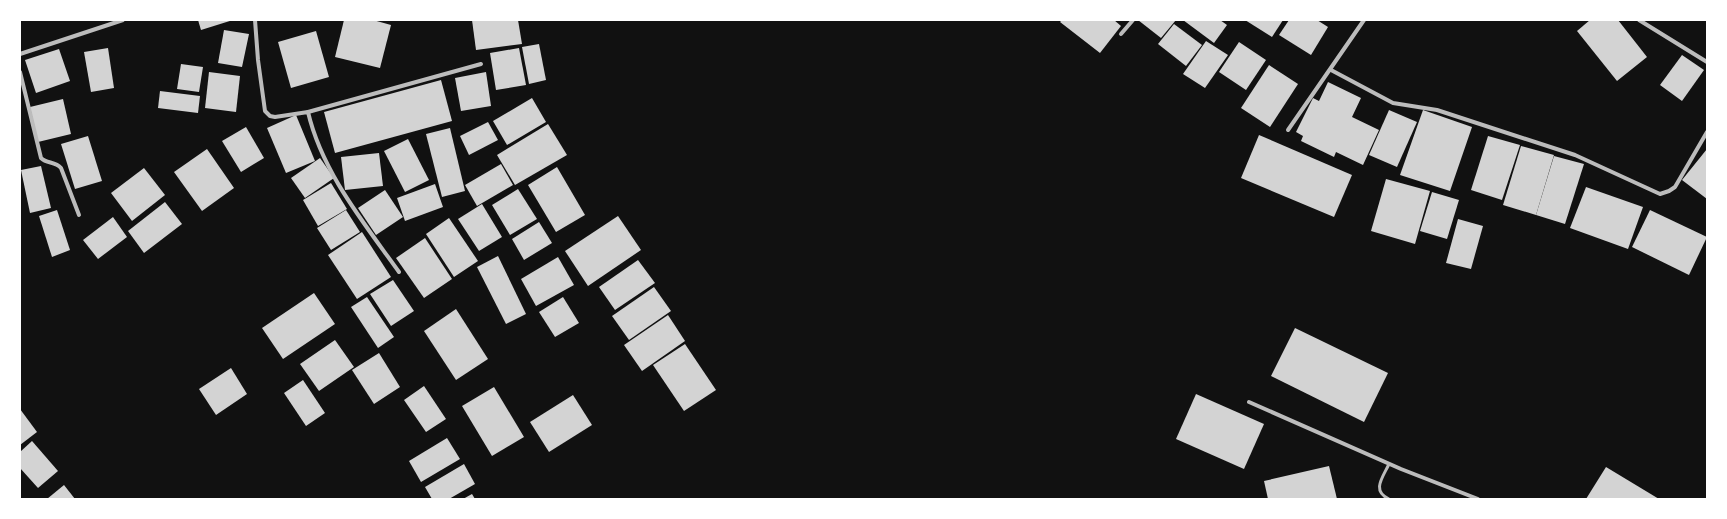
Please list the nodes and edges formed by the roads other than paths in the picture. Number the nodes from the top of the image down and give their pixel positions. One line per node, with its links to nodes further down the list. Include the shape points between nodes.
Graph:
1 (123, 20): 7 (street)
2 (255, 20): 12 (street, via 265,111 275,117)
3 (1133, 20): 6 (street)
4 (1364, 20): 10 (street)
5 (1639, 20): 8 (street)
6 (1121, 34)
7 (20, 54)
8 (1707, 62)
9 (481, 64): 12 (street)
10 (1331, 70): 13 (street); 14 (street, via 1393,103 1437,110 1575,155 1660,194 1675,187)
11 (20, 72): 15 (street, via 41,158 61,168)
12 (308, 112): 16 (street, via 320,150 339,184)
13 (1288, 130)
14 (1707, 132)
15 (79, 216)
16 (399, 272)
17 (1249, 402): 18 (street)
18 (1389, 464): 19 (lane, via 1379,486 1383,496); 20 (street)
19 (1389, 499)
20 (1478, 499)

